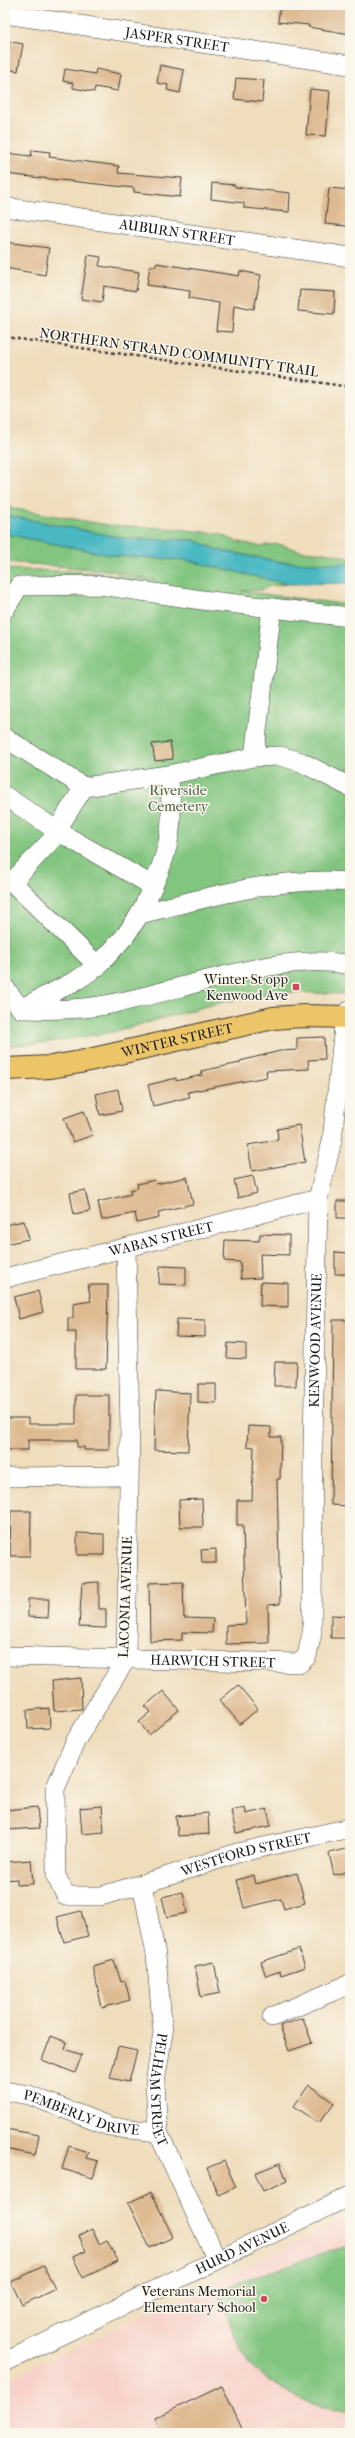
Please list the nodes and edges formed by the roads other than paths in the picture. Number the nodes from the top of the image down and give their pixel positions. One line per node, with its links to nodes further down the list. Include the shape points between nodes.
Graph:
1 (5, 14): 2 (street, JASPER STREET)
2 (350, 65)
3 (5, 207): 4 (street, AUBURN STREET)
4 (350, 257)
5 (12, 584): 6 (street, via 100,585); 7 (street)
6 (272, 608): 8 (street); 10 (street)
7 (5, 609)
8 (350, 617)
9 (5, 738): 12 (street)
10 (254, 757): 11 (street); 13 (street, via 280,756 300,762)
11 (168, 775): 12 (street); 18 (street, via 171,796 169,844)
12 (84, 787): 15 (street, via 63,820)
13 (350, 787)
14 (8, 804): 15 (street)
15 (59, 832): 17 (street); 18 (street)
16 (350, 882): 19 (street, via 292,881 236,890)
17 (9, 885): 21 (street)
18 (153, 886): 19 (street)
19 (140, 914): 21 (street, via 125,936)
20 (350, 965): 23 (street, via 309,962 280,965 100,1006 68,1010)
21 (98, 966): 23 (street, via 77,980)
22 (5, 988): 23 (street)
23 (13, 1008)
24 (348, 1014): 25 (main road, WINTER STREET, via 273,1018 80,1062 50,1067); 26 (street, KENWOOD AVENUE, via 332,1141)
25 (5, 1069)
26 (318, 1199): 27 (street, WABAN STREET); 33 (street, KENWOOD AVENUE, via 312,1633 307,1656)
27 (126, 1248): 28 (street, WABAN STREET); 29 (street, LACONIA AVENUE, via 130,1413)
28 (5, 1278)
29 (128, 1476): 30 (street); 32 (street, LACONIA AVENUE)
30 (5, 1477)
31 (5, 1656): 32 (street, HARWICH STREET)
32 (126, 1659): 33 (street, HARWICH STREET); 35 (street, LACONIA AVENUE, via 76,1740 55,1789 56,1876 66,1896 101,1896)
33 (300, 1664)
34 (350, 1828): 35 (street, WESTFORD STREET, via 237,1853)
35 (142, 1884): 39 (street, PELHAM STREET, via 156,1955 163,2033 155,2083)
36 (350, 1984): 37 (street)
37 (272, 2017)
38 (5, 2091): 39 (street, PEMBERLY DRIVE, via 29,2095 111,2126)
39 (158, 2132): 41 (street, PELHAM STREET)
40 (350, 2196): 41 (street, HURD AVENUE)
41 (217, 2260): 42 (street, HURD AVENUE)
42 (5, 2362)

